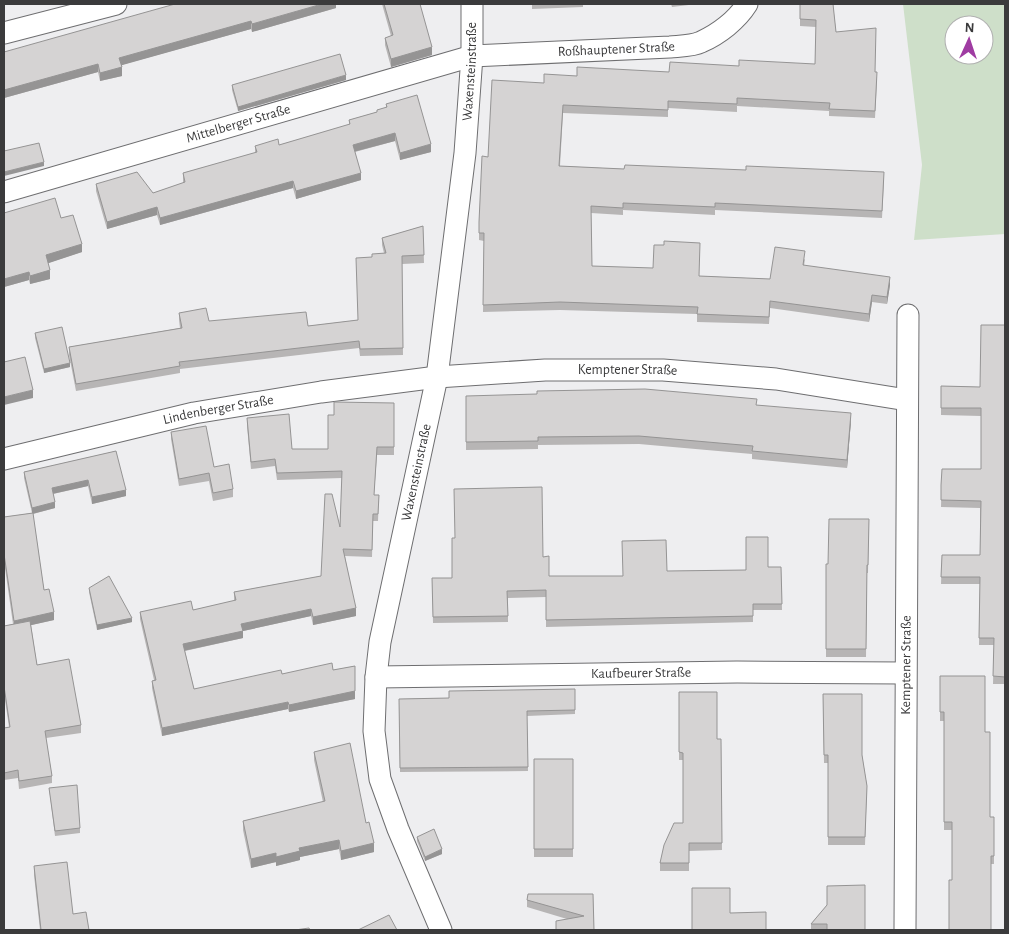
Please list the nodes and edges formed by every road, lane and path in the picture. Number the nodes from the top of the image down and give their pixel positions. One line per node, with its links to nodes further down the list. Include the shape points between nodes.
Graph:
1 (116, 4): 4 (street)
2 (472, 4): 5 (street, Waxensteinstraße)
3 (747, 4): 5 (street, Roßhauptener Straße, via 725,28 700,42 670,47)
4 (4, 33)
5 (472, 56): 6 (street, Mittelberger Straße); 8 (street, Waxensteinstraße, via 465,153)
6 (4, 192)
7 (908, 314): 9 (street, Kemptener Straße)
8 (437, 377): 9 (street, Kemptener Straße, via 545,370 662,370 776,379); 10 (street, Lindenberger Straße, via 194,413); 12 (street, Waxensteinstraße, via 380,642)
9 (907, 400): 11 (street, Kemptener Straße)
10 (4, 459)
11 (905, 673): 12 (street, Kaufbeurer Straße); 14 (street, Kemptener Straße)
12 (376, 677): 13 (street, Waxensteinstraße, via 374,731 380,779)
13 (441, 930)
14 (905, 930)

